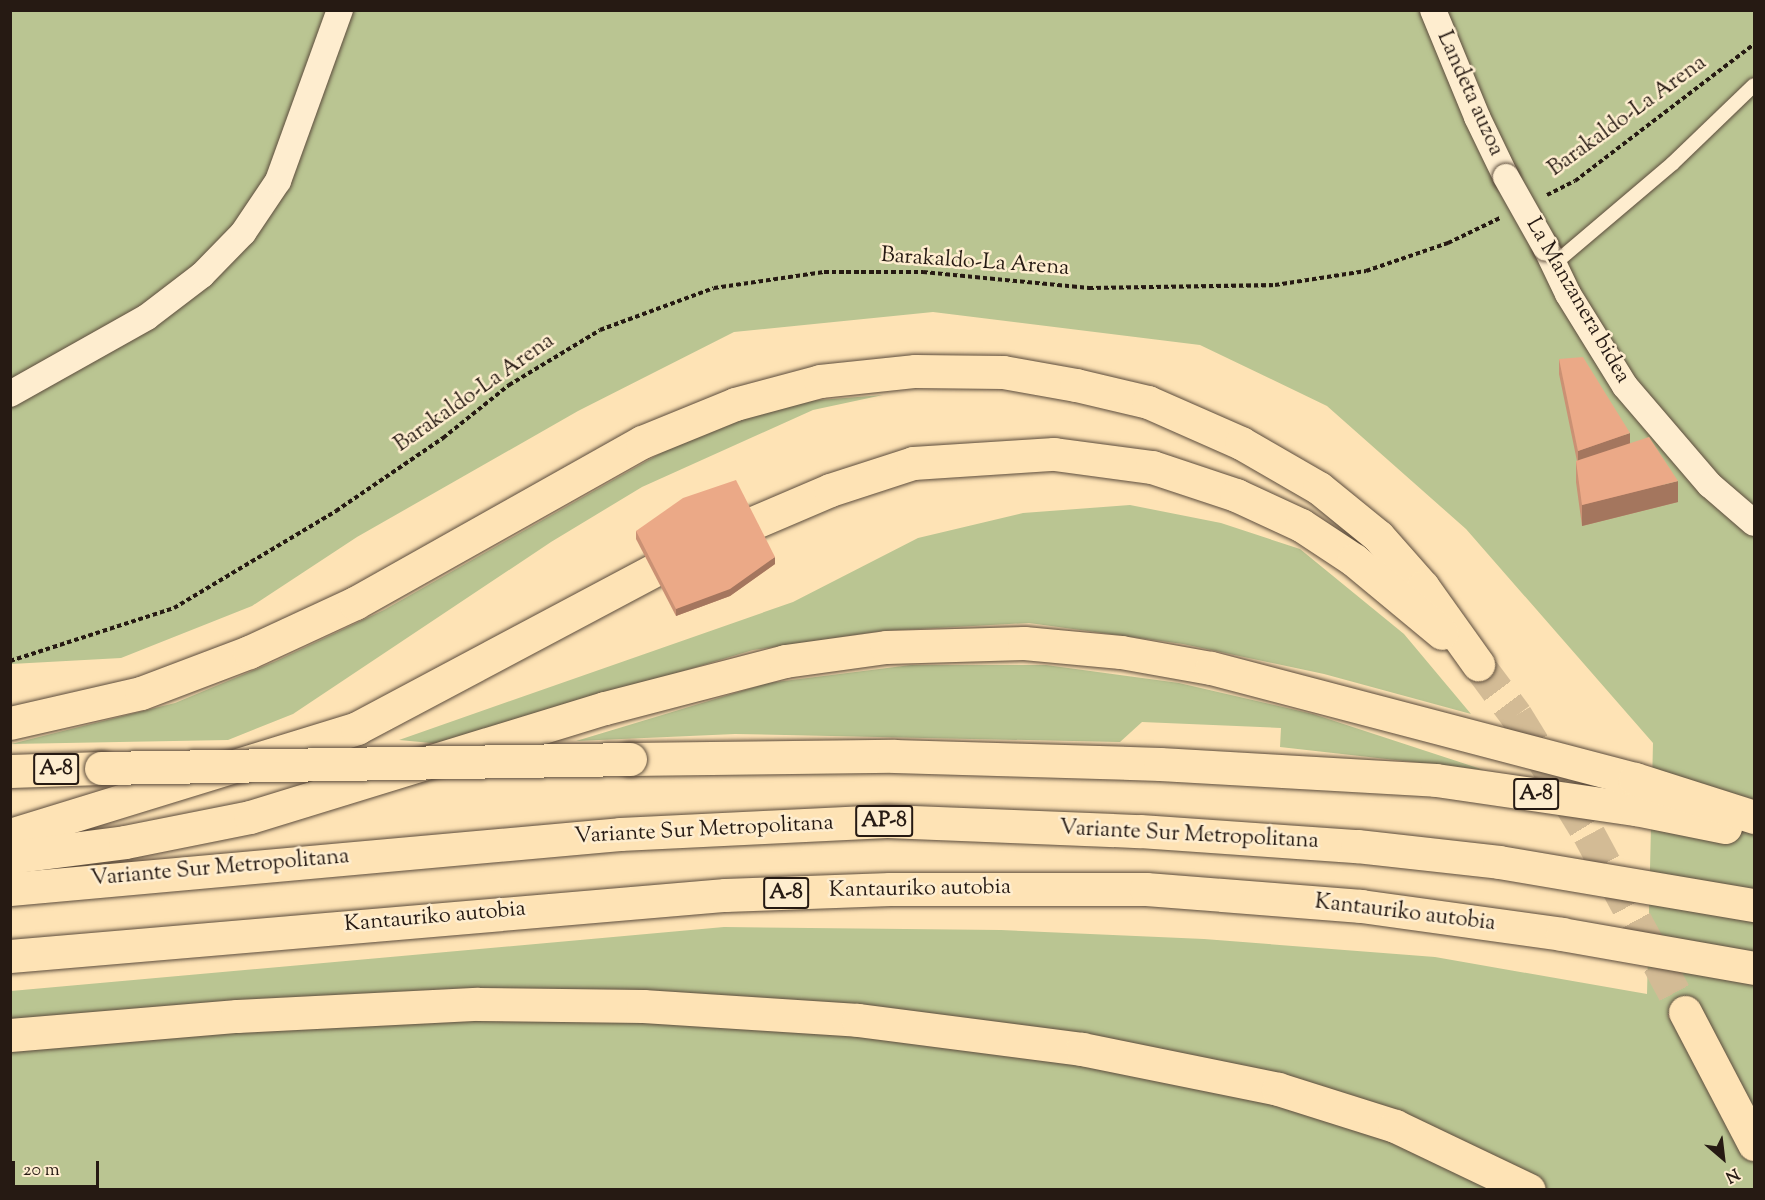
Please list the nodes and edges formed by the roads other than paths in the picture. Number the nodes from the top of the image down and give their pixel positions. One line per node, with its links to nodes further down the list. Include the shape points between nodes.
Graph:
1 (340, 10): 6 (street, via 279,181 243,232 202,274 147,317)
2 (1433, 10): 4 (street, Landeta auzoa)
3 (1755, 85): 5 (lane, via 1673,163)
4 (1506, 177): 5 (street, La Manzanera bidea, bridge)
5 (1550, 256): 7 (street, La Manzanera bidea, via 1568,294 1625,386 1710,485)
6 (10, 394)
7 (1755, 522)
8 (10, 723): 12 (highway, via 141,693 249,652 355,603 642,442 735,404 820,381 915,371 1004,372 1076,385 1148,402 1241,443 1319,488 1378,536 1423,587 1478,664 1354,560 1301,525 1236,495 1152,467 1054,454 913,463 830,490 699,546 357,728)
9 (10, 771): 11 (highway, A-8, bridge, via 906,756 1160,764 1436,780 1636,808)
10 (1755, 817): 13 (highway, via 1635,779 1211,668 1121,652 1013,644 886,647 785,662 616,705 250,817 125,842)
11 (1755, 833)
12 (10, 835)
13 (10, 857)
14 (10, 889): 15 (highway, Variante Sur Metropolitana / AP-8, via 609,835 887,821 1140,831 1357,846 1499,862)
15 (1755, 905)
16 (10, 956): 17 (highway, Kantauriko autobia / A-8, via 714,896 890,889 1146,889 1361,906 1562,934)
17 (1755, 968)
18 (1685, 1012): 20 (highway)
19 (10, 1035): 21 (highway, via 237,1016 478,1004 643,1006 858,1020 1082,1049 1278,1089 1395,1126)
20 (1755, 1144)
21 (1529, 1190)

